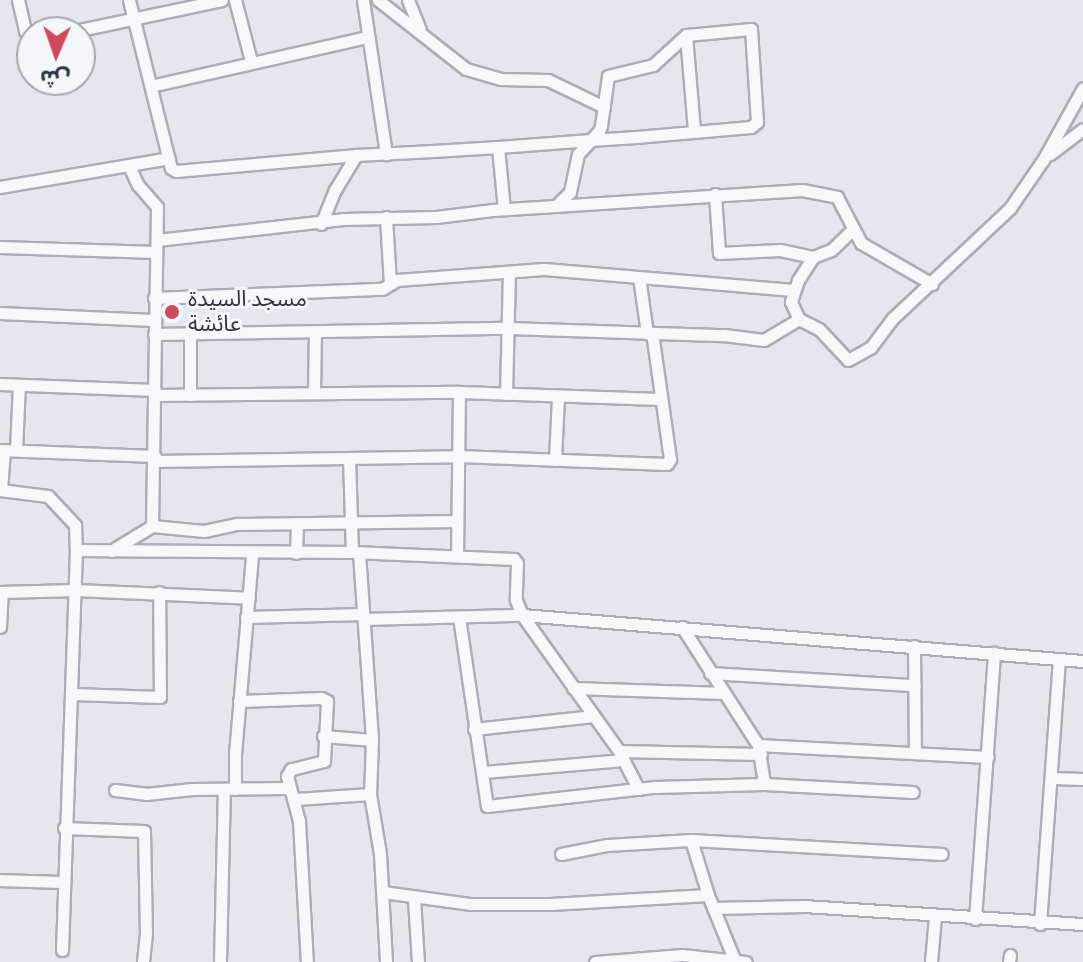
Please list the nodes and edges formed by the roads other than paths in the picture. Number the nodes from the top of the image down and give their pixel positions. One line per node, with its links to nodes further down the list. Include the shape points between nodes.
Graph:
1 (129, 0): 7 (street)
2 (222, 0): 7 (street)
3 (235, 0): 12 (street)
4 (363, 0): 11 (street)
5 (378, 0): 9 (street)
6 (408, 0): 9 (street)
7 (133, 17): 8 (street); 13 (street)
8 (96, 26)
9 (420, 31): 15 (street, via 466,69 500,79 548,80)
10 (686, 35): 15 (street, via 653,65 608,76); 17 (street); 17 (street, via 747,28 751,33 755,125)
11 (367, 37): 12 (street); 20 (street)
12 (251, 61): 13 (street)
13 (151, 86): 22 (street)
14 (1083, 88): 23 (street)
15 (604, 107): 18 (street, via 601,126)
16 (1083, 129): 23 (street)
17 (694, 131): 18 (street)
18 (591, 140): 19 (street); 27 (street, via 576,160 570,192)
19 (498, 147): 20 (street); 28 (street)
20 (386, 154): 21 (street)
21 (356, 155): 22 (street, via 176,171); 30 (street)
22 (169, 158): 24 (street)
23 (1043, 160): 38 (street, via 1010,208)
24 (129, 166): 25 (street); 32 (street, via 157,207)
25 (0, 187)
26 (715, 194): 27 (street); 31 (street, via 802,190 835,196); 34 (street, via 719,253 780,250)
27 (557, 205): 28 (street)
28 (504, 209): 29 (street)
29 (386, 217): 30 (street); 37 (street)
30 (321, 224): 32 (street)
31 (853, 229): 34 (street, via 831,250); 38 (street, via 865,246)
32 (157, 246): 33 (street); 40 (street)
33 (0, 247)
34 (813, 257): 39 (street)
35 (509, 274): 36 (street, via 559,269); 37 (street); 44 (street)
36 (639, 277): 39 (street); 47 (street)
37 (390, 284): 40 (street, via 369,290)
38 (932, 284): 42 (street, via 852,360 845,359 819,329)
39 (793, 290): 42 (street, via 791,302)
40 (154, 298): 43 (street)
41 (0, 313): 43 (street)
42 (799, 319): 47 (street, via 764,340)
43 (153, 320): 48 (street)
44 (508, 328): 45 (street); 47 (street); 54 (street)
45 (315, 331): 46 (street); 53 (street)
46 (190, 333): 48 (street); 55 (street)
47 (649, 333): 57 (street)
48 (154, 334): 51 (street)
49 (0, 384): 50 (street)
50 (19, 385): 51 (street); 58 (street)
51 (155, 392): 55 (street); 60 (street)
52 (459, 392): 53 (street); 54 (street); 59 (street)
53 (314, 393): 55 (street)
54 (506, 394): 56 (street)
55 (190, 395)
56 (558, 396): 57 (street); 62 (street)
57 (660, 399): 62 (street, via 667,464)
58 (7, 450): 60 (street); 63 (street)
59 (458, 456): 61 (street); 62 (street); 64 (street)
60 (155, 458): 61 (street); 67 (street)
61 (349, 458): 65 (street)
62 (555, 460)
63 (1, 490): 68 (street, via 48,496 75,525)
64 (457, 521): 65 (street); 73 (street)
65 (352, 522): 66 (street); 70 (street)
66 (297, 523): 67 (street, via 238,524 204,531); 71 (street)
67 (152, 526): 69 (street)
68 (76, 550): 69 (street); 74 (street)
69 (111, 551): 72 (street)
70 (355, 552): 71 (street); 73 (street); 80 (street)
71 (296, 553): 72 (street)
72 (252, 554): 77 (street)
73 (457, 556): 78 (street, via 516,561 516,600)
74 (76, 590): 75 (street); 76 (street); 92 (street)
75 (1, 592): 82 (street)
76 (159, 592): 77 (street); 92 (street, via 160,697)
77 (249, 598): 79 (street)
78 (522, 615): 81 (street); 83 (street); 90 (street)
79 (246, 617): 80 (street); 93 (street)
80 (364, 617): 81 (street); 97 (street)
81 (459, 617): 95 (street)
82 (0, 627)
83 (682, 627): 84 (street); 88 (street)
84 (914, 646): 85 (street); 89 (street)
85 (994, 653): 86 (street); 101 (street)
86 (1059, 660): 87 (street); 103 (street)
87 (1083, 661)
88 (710, 673): 89 (street); 91 (street)
89 (915, 685): 99 (street)
90 (573, 688): 91 (street); 94 (street)
91 (724, 693): 98 (street)
92 (73, 694): 113 (street)
93 (239, 701): 96 (street, via 325,699); 109 (street)
94 (593, 716): 95 (street); 100 (street)
95 (474, 729): 102 (street)
96 (323, 736): 97 (street); 106 (street, via 324,761 291,769)
97 (372, 740): 111 (street)
98 (760, 750): 99 (street); 100 (street); 105 (street)
99 (915, 753): 101 (street)
100 (621, 756): 102 (street); 107 (street)
101 (988, 757): 124 (street)
102 (484, 772): 107 (street, via 490,807)
103 (1051, 778): 104 (street); 125 (street)
104 (1083, 779)
105 (764, 784): 107 (street); 110 (street)
106 (288, 788): 109 (street); 112 (street)
107 (638, 789)
108 (115, 790): 109 (street)
109 (230, 790): 131 (street)
110 (913, 792)
111 (370, 794): 112 (street); 119 (street)
112 (296, 799): 132 (street)
113 (64, 828): 118 (street); 130 (street, via 144,831)
114 (691, 840): 115 (street, via 607,845); 116 (street); 120 (street)
115 (561, 854)
116 (942, 854)
117 (0, 880): 118 (street)
118 (64, 882): 127 (street)
119 (383, 892): 121 (street); 133 (street)
120 (708, 895): 121 (street, via 550,904); 122 (street)
121 (414, 899): 134 (street)
122 (713, 908): 123 (street, via 804,906); 128 (street)
123 (935, 916): 124 (street); 136 (street)
124 (975, 919): 125 (street)
125 (1040, 924): 126 (street)
126 (1083, 924)
127 (62, 950)
128 (740, 960): 129 (street, via 682,955)
129 (616, 961): 135 (street)
130 (143, 962)
131 (220, 962)
132 (307, 962)
133 (386, 962)
134 (418, 962)
135 (595, 962)
136 (931, 962)

